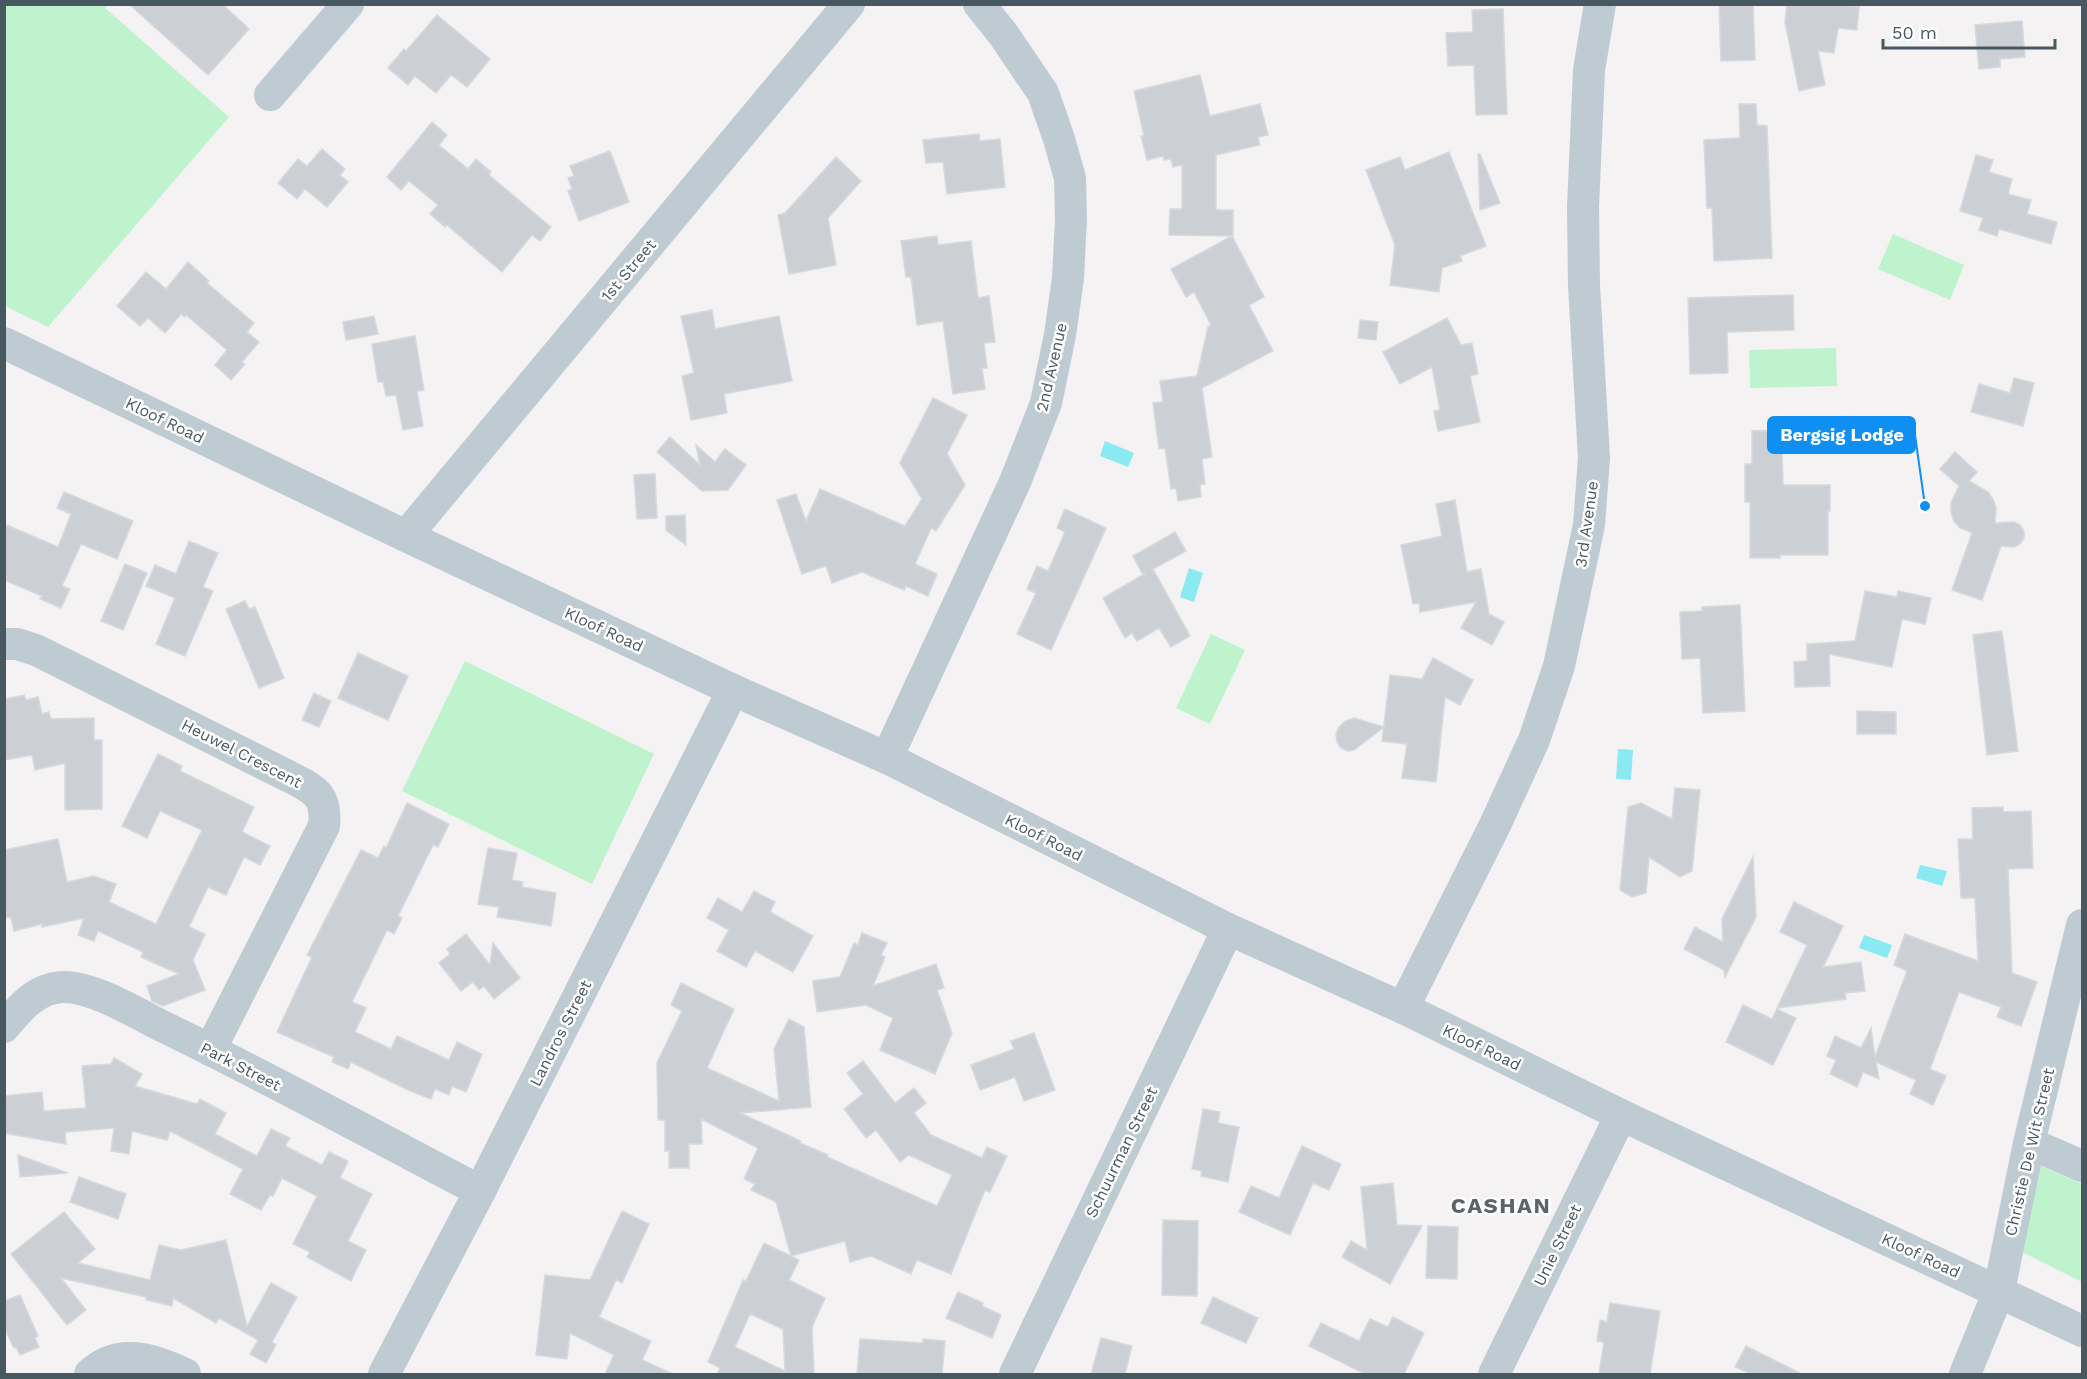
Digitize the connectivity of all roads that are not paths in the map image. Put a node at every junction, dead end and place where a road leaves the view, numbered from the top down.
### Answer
1 (348, 4) edge
2 (849, 4) edge
3 (979, 4) edge
4 (1600, 4) edge
5 (270, 95) dead end
6 (4, 343) edge
7 (406, 536) junction
8 (4, 644) edge
9 (733, 690) junction
10 (887, 758) junction
11 (2082, 925) edge
12 (1228, 929) junction
13 (1402, 1008) junction
14 (4, 1027) edge
15 (210, 1050) junction
16 (1621, 1115) junction
17 (2029, 1143) junction
18 (2082, 1166) edge
19 (480, 1191) junction
20 (1999, 1291) junction
21 (2082, 1330) edge
22 (90, 1374) edge
23 (185, 1374) edge
24 (384, 1374) edge
25 (1015, 1374) edge
26 (1494, 1374) edge
27 (1965, 1374) edge

1 - 5 street
2 - 7 street, 1st Street
3 - 10 street, 2nd Avenue
4 - 13 street, 3rd Avenue
6 - 7 street, Kloof Road
7 - 9 street, Kloof Road
8 - 15 street, Heuwel Crescent
9 - 10 street, Kloof Road
9 - 19 street, Landros Street
10 - 12 street, Kloof Road
11 - 17 street, Christie De Wit Street
12 - 13 street, Kloof Road
12 - 25 street, Schuurman Street
13 - 16 street, Kloof Road
14 - 15 street, Park Street
15 - 19 street, Park Street
16 - 20 street, Kloof Road
16 - 26 street, Unie Street
17 - 18 street
17 - 20 street, Christie De Wit Street
19 - 24 street, Landros Street
20 - 21 street, Kloof Road
20 - 27 street, Christie De Wit Street
22 - 23 street

